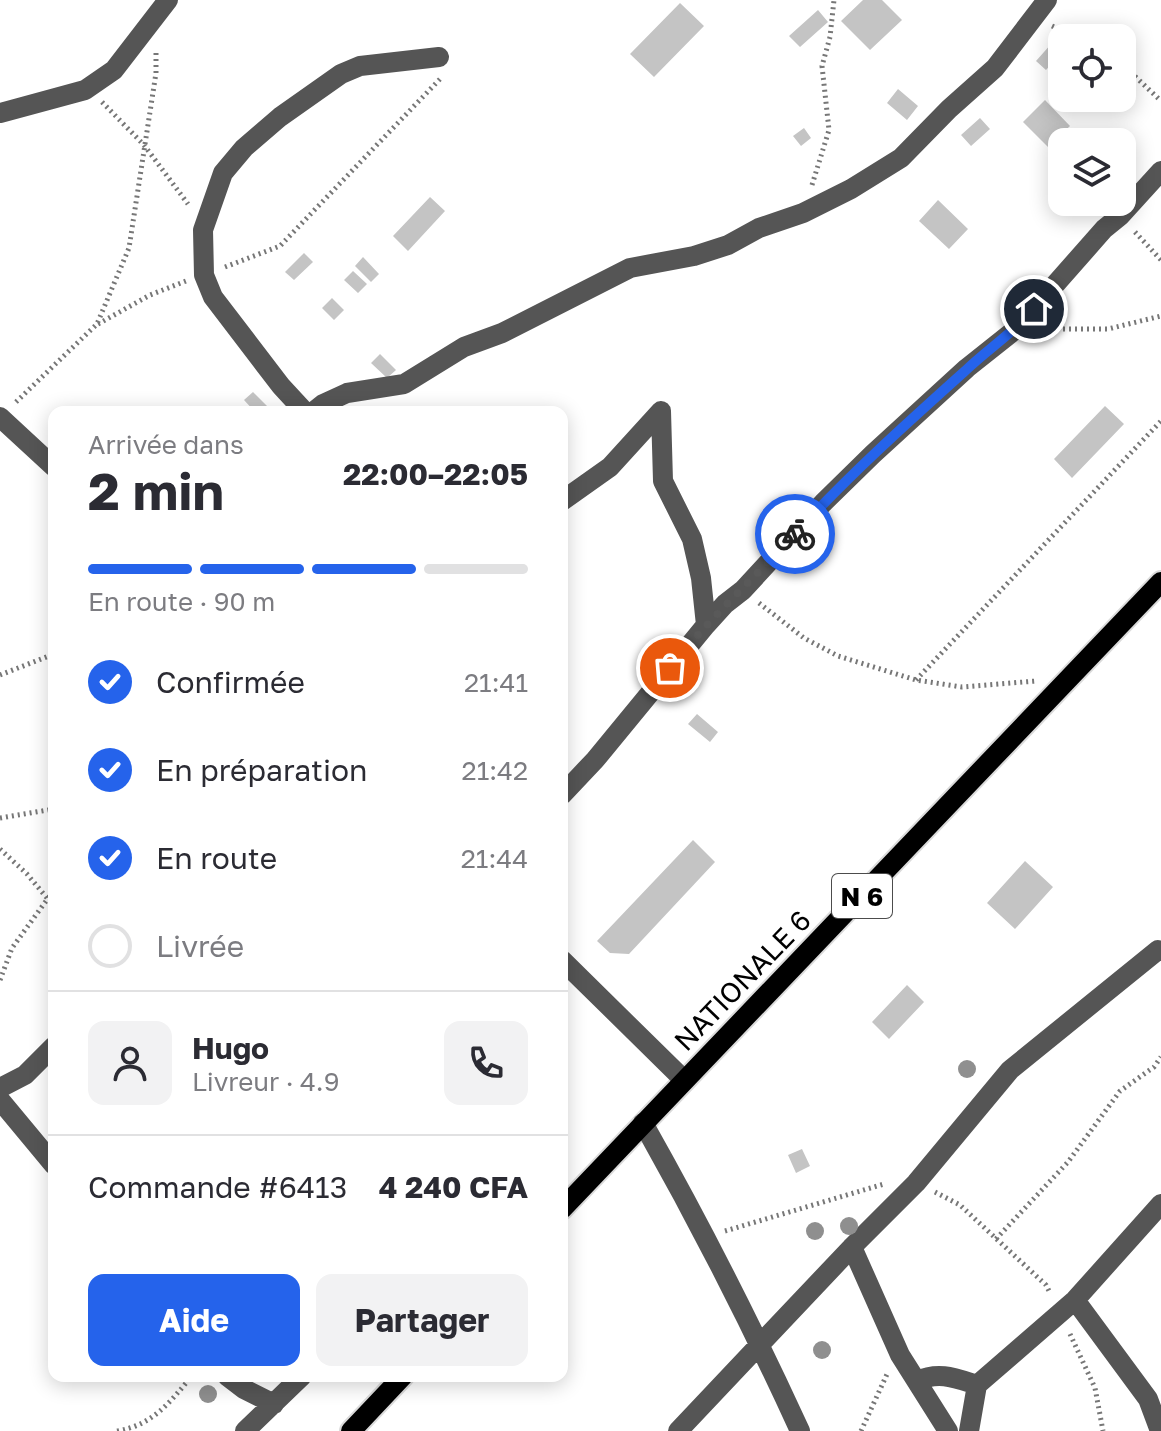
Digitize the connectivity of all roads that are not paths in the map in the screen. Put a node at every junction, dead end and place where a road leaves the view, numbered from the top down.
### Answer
1 (1047, 0) edge
2 (162, 7) edge
3 (439, 57) dead end
4 (0, 113) edge
5 (1161, 171) edge
6 (300, 406) edge
7 (320, 406) edge
8 (5, 412) edge
9 (48, 460) edge
10 (568, 497) edge
11 (1161, 582) edge
12 (706, 625) junction
13 (568, 788) edge
14 (1161, 951) edge
15 (568, 966) edge
16 (48, 1052) edge
17 (684, 1080) junction
18 (0, 1088) edge
19 (0, 1100) edge
20 (643, 1123) junction
21 (48, 1158) edge
22 (568, 1203) edge
23 (1161, 1204) edge
24 (852, 1247) junction
25 (1067, 1306) junction
26 (760, 1344) junction
27 (917, 1381) junction
28 (235, 1382) edge
29 (296, 1382) edge
30 (397, 1382) edge
31 (977, 1385) junction
32 (274, 1404) junction
33 (245, 1431) edge
34 (351, 1431) edge
35 (678, 1431) edge
36 (800, 1431) edge
37 (948, 1431) edge
38 (969, 1431) edge
39 (1160, 1431) edge

1 - 7 street
2 - 4 street
3 - 6 street
5 - 12 street
8 - 9 street
10 - 12 street
11 - 17 main road, NATIONALE 6 / N 6
12 - 13 street
14 - 24 street
15 - 17 street
16 - 18 street
17 - 20 main road, NATIONALE 6 / N 6
19 - 21 street
20 - 22 main road, NATIONALE 6 / N 6
20 - 26 street
23 - 25 street
24 - 26 street
24 - 27 street
25 - 31 street
25 - 39 street
26 - 35 street
26 - 36 street
27 - 31 street
27 - 37 street
28 - 32 street
29 - 32 street
30 - 34 main road
31 - 38 street
32 - 33 street

